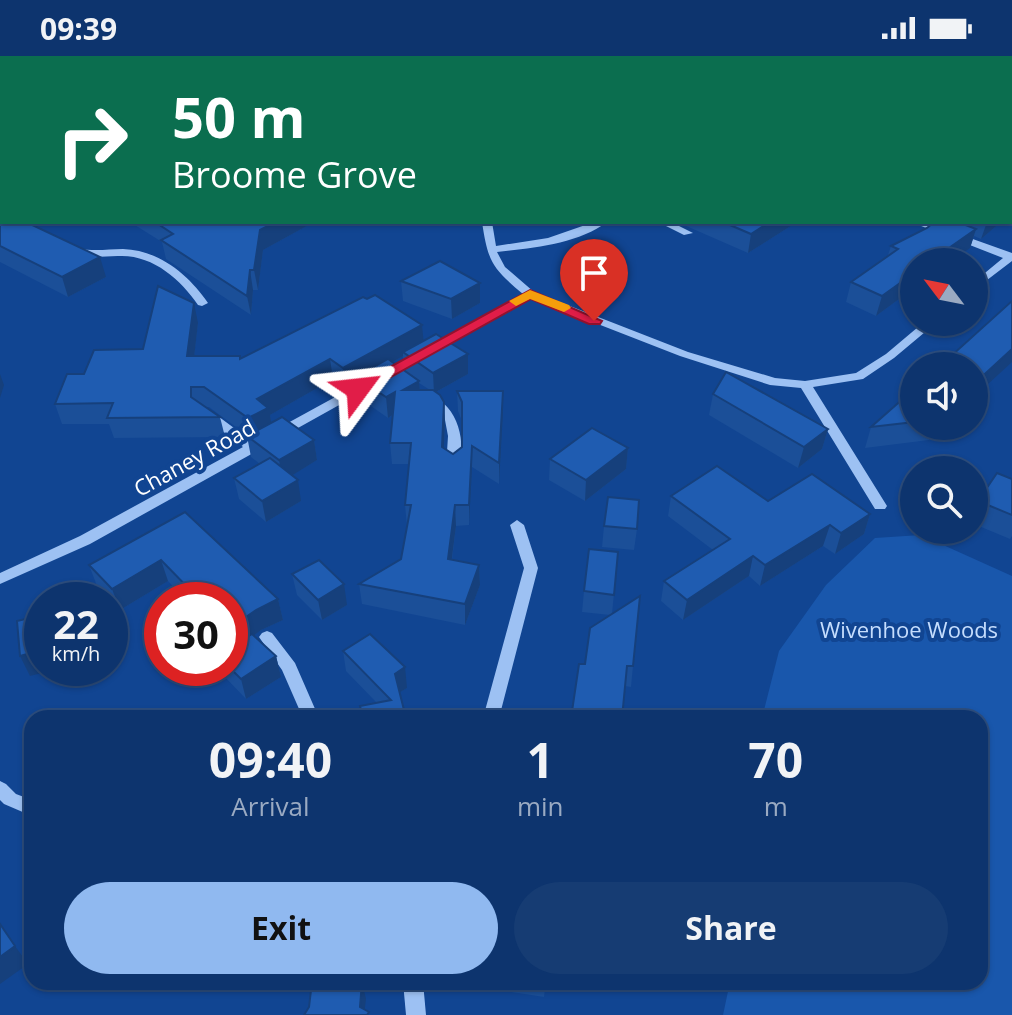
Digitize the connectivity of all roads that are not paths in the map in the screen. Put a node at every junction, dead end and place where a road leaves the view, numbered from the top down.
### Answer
1 (487, 224) edge
2 (597, 224) edge
3 (668, 224) edge
4 (922, 224) edge
5 (688, 233) dead end
6 (66, 246) edge
7 (491, 250) junction
8 (1011, 256) edge
9 (988, 275) edge
10 (530, 294) junction
11 (202, 303) dead end
12 (914, 336) edge
13 (805, 385) junction
14 (413, 387) edge
15 (203, 412) edge
16 (251, 447) junction
17 (453, 468) edge
18 (880, 506) dead end
19 (517, 525) dead end
20 (0, 579) edge
21 (267, 637) dead end
22 (308, 710) edge
23 (493, 710) edge
24 (0, 789) edge
25 (24, 805) edge
26 (414, 990) edge
27 (416, 1015) edge

1 - 7 street
2 - 7 street
3 - 5 street
4 - 8 street
6 - 11 street
7 - 10 street
8 - 9 street
10 - 13 street
10 - 16 street, Chaney Road
12 - 13 street
13 - 18 street
14 - 17 street
15 - 16 street
16 - 20 street, Chaney Road
19 - 23 street
21 - 22 street
24 - 25 street
26 - 27 street

